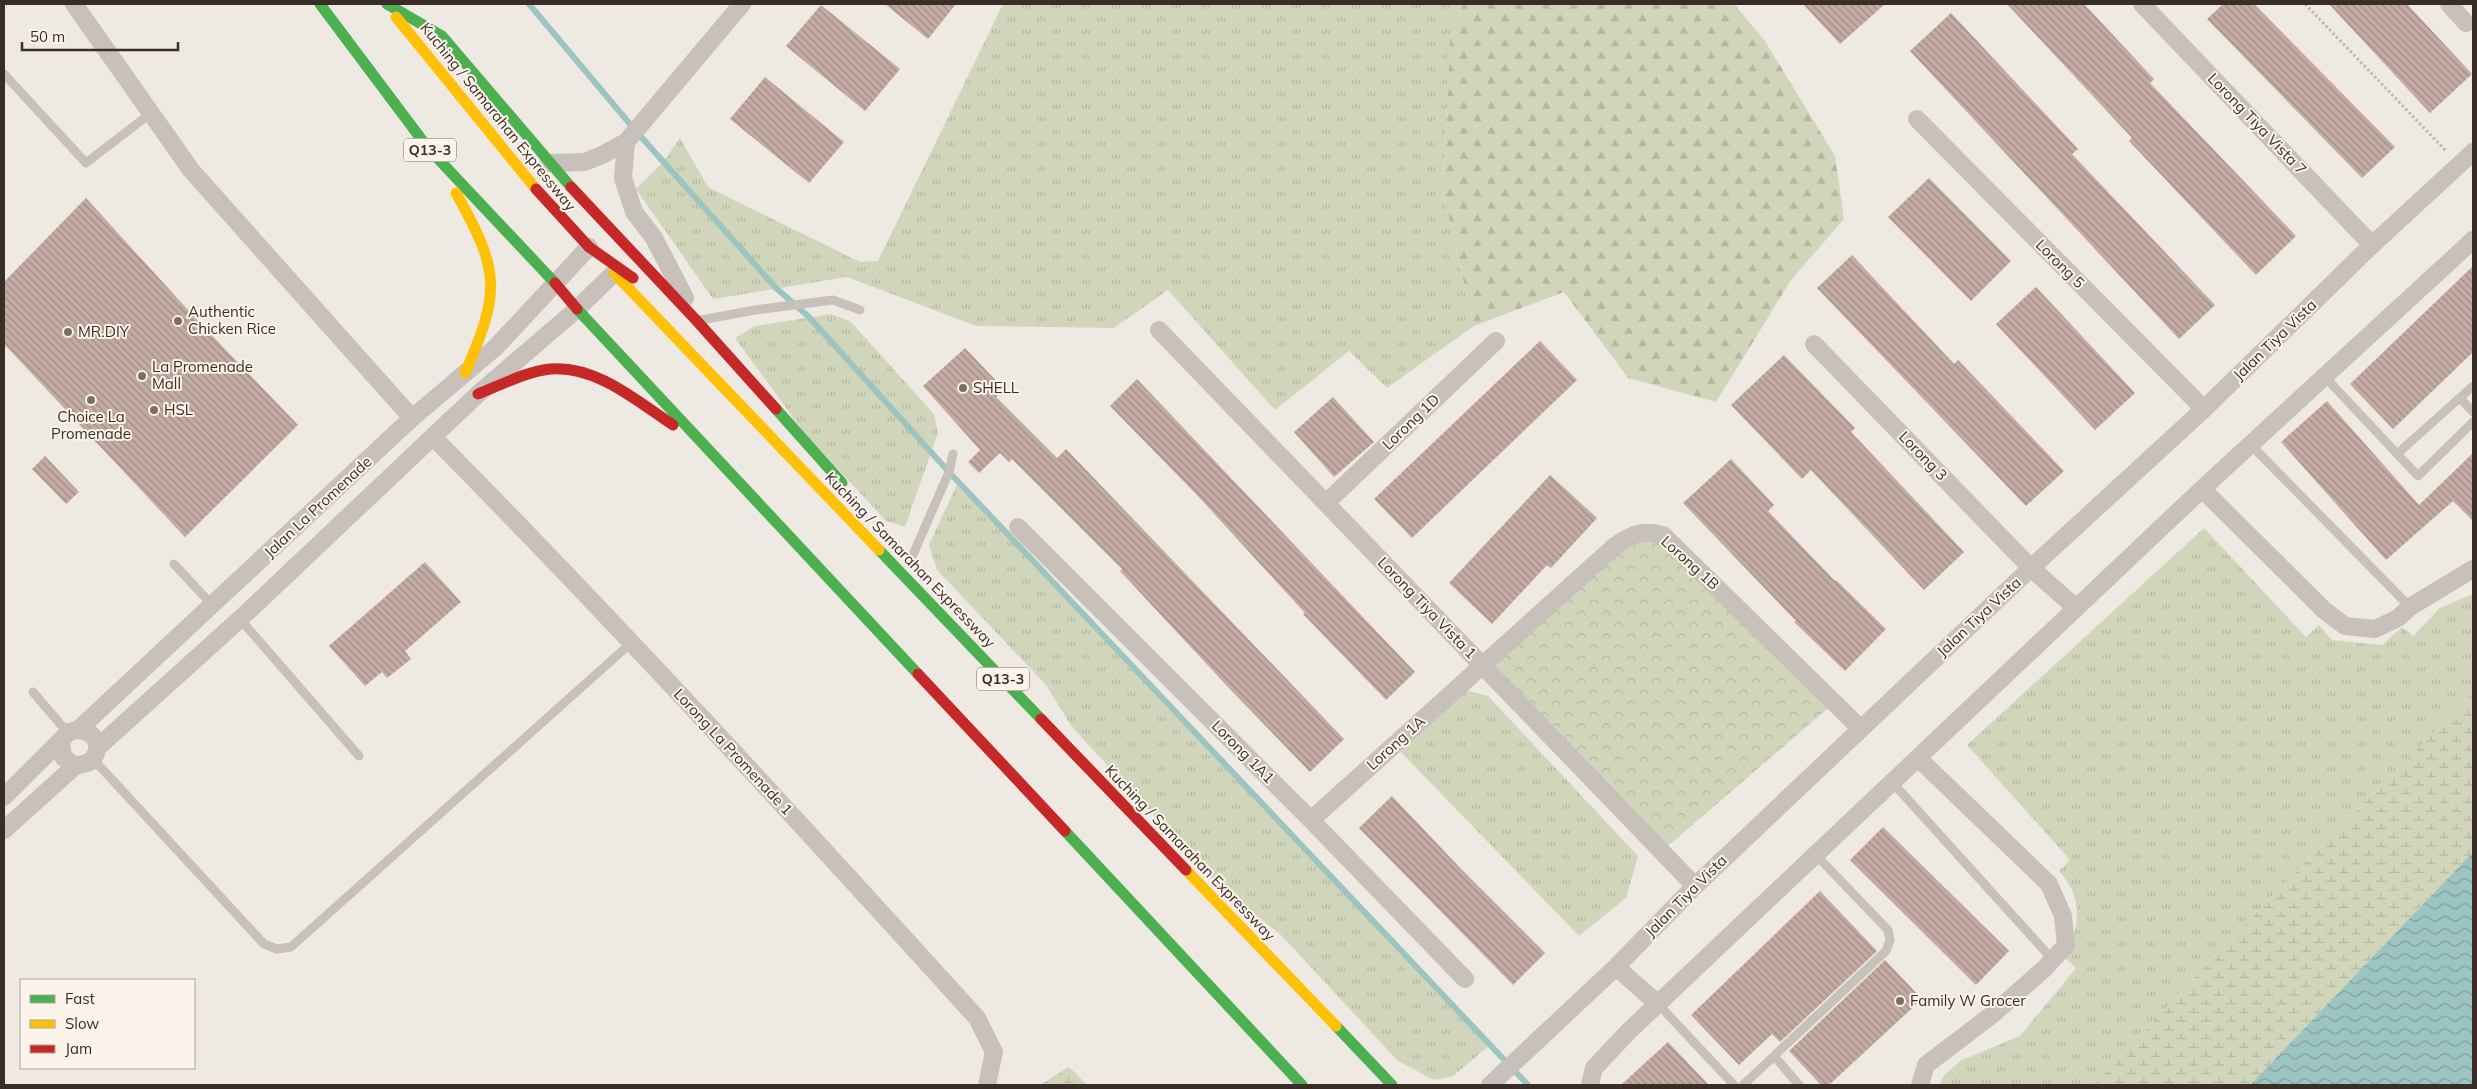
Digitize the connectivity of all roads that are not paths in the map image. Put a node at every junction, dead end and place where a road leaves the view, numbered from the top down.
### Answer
1 (74, 4) edge
2 (320, 4) edge
3 (387, 4) edge
4 (742, 4) edge
5 (2142, 4) edge
6 (2449, 4) edge
7 (2466, 23) dead end
8 (4, 74) edge
9 (151, 113) junction
10 (1917, 119) dead end
11 (626, 142) junction
12 (428, 148) junction
13 (2473, 152) edge
14 (548, 163) junction
15 (2473, 240) edge
16 (2372, 245) junction
17 (589, 247) junction
18 (614, 273) junction
19 (555, 283) junction
20 (577, 309) junction
21 (860, 310) dead end
22 (696, 320) junction
23 (1159, 330) dead end
24 (1496, 341) dead end
25 (1814, 344) dead end
26 (465, 373) junction
27 (2324, 376) junction
28 (2473, 386) edge
29 (478, 394) junction
30 (2460, 398) junction
31 (2204, 409) junction
32 (2473, 412) edge
33 (412, 418) junction
34 (2473, 422) edge
35 (434, 438) junction
36 (2250, 444) junction
37 (706, 446) junction
38 (953, 454) dead end
39 (2397, 454) junction
40 (2202, 489) junction
41 (851, 493) dead end
42 (1326, 503) junction
43 (1018, 526) dead end
44 (911, 557) dead end
45 (174, 564) dead end
46 (2031, 568) junction
47 (2473, 569) edge
48 (214, 606) junction
49 (2410, 607) junction
50 (2076, 608) junction
51 (240, 619) junction
52 (631, 643) junction
53 (1482, 665) junction
54 (33, 692) dead end
55 (1058, 719) dead end
56 (1861, 729) junction
57 (69, 735) junction
58 (1059, 738) junction
59 (95, 754) junction
60 (359, 756) dead end
61 (1918, 758) junction
62 (75, 766) junction
63 (1892, 782) junction
64 (4, 797) edge
65 (1311, 820) junction
66 (4, 830) edge
67 (1816, 854) junction
68 (1695, 886) junction
69 (2053, 960) junction
70 (1616, 967) junction
71 (1465, 979) dead end
72 (1658, 1004) junction
73 (1775, 1057) junction
74 (987, 1085) edge
75 (1302, 1085) edge
76 (1392, 1085) edge
77 (1490, 1085) edge
78 (1590, 1085) edge
79 (1734, 1085) edge
80 (1743, 1085) edge
81 (1800, 1085) edge
82 (1920, 1085) edge

1 - 9 street
2 - 12 main road, Q13-3
3 - 14 main road
3 - 17 main road, Kuching / Samarahan Expressway / Q13-3
4 - 11 street
5 - 16 street, Lorong Tiya Vista 7
6 - 7 street
8 - 9 lane
9 - 33 street
10 - 31 street, Lorong 5
11 - 14 street
11 - 22 street
12 - 19 main road, Q13-3
12 - 26 main road
13 - 16 street, Jalan Tiya Vista
14 - 22 main road
15 - 27 street
16 - 31 street, Jalan Tiya Vista
17 - 18 main road, Q13-3
17 - 19 street, Jalan La Promenade
17 - 22 main road
18 - 20 street, Jalan La Promenade
18 - 58 main road, Kuching / Samarahan Expressway / Q13-3
19 - 20 main road, Q13-3
19 - 26 street, Jalan La Promenade
20 - 29 street, Jalan La Promenade
20 - 37 main road, Q13-3
21 - 22 lane
22 - 41 main road
23 - 42 street, Lorong Tiya Vista 1
24 - 42 street, Lorong 1D
25 - 46 street, Lorong 3
26 - 33 street, Jalan La Promenade
27 - 36 street
27 - 39 lane
28 - 30 lane
29 - 35 street, Jalan La Promenade
29 - 37 main road
30 - 32 lane
30 - 39 lane
31 - 46 street, Jalan Tiya Vista
33 - 48 street, Jalan La Promenade
34 - 39 lane
35 - 51 street, Jalan La Promenade
35 - 52 street, Lorong La Promenade 1
36 - 40 street
36 - 49 lane
37 - 75 main road, Q13-3
38 - 44 lane
40 - 49 street
40 - 50 street
42 - 53 street, Lorong Tiya Vista 1
43 - 65 street, Lorong 1A1
45 - 48 lane
46 - 50 street, Lorong 3
46 - 56 street, Jalan Tiya Vista
47 - 49 street
48 - 57 street, Jalan La Promenade
50 - 61 street
51 - 59 street, Jalan La Promenade
51 - 60 lane
52 - 59 lane
52 - 74 street, Lorong La Promenade 1
53 - 56 street, Lorong 1B
53 - 65 street, Lorong 1A
53 - 68 street, Lorong Tiya Vista 1
54 - 57 lane
55 - 58 main road
56 - 68 street, Jalan Tiya Vista
57 - 59 street
57 - 62 street
57 - 64 street, Jalan La Promenade
58 - 76 main road, Kuching / Samarahan Expressway / Q13-3
59 - 62 street
61 - 63 street
61 - 69 street
62 - 66 street
63 - 67 street
63 - 69 lane
65 - 71 street, Lorong 1A1
67 - 72 street
67 - 73 lane
68 - 70 street, Jalan Tiya Vista
69 - 82 street
70 - 72 street
70 - 77 street, Jalan Tiya Vista
72 - 78 street
72 - 79 lane
73 - 80 lane
73 - 81 lane

